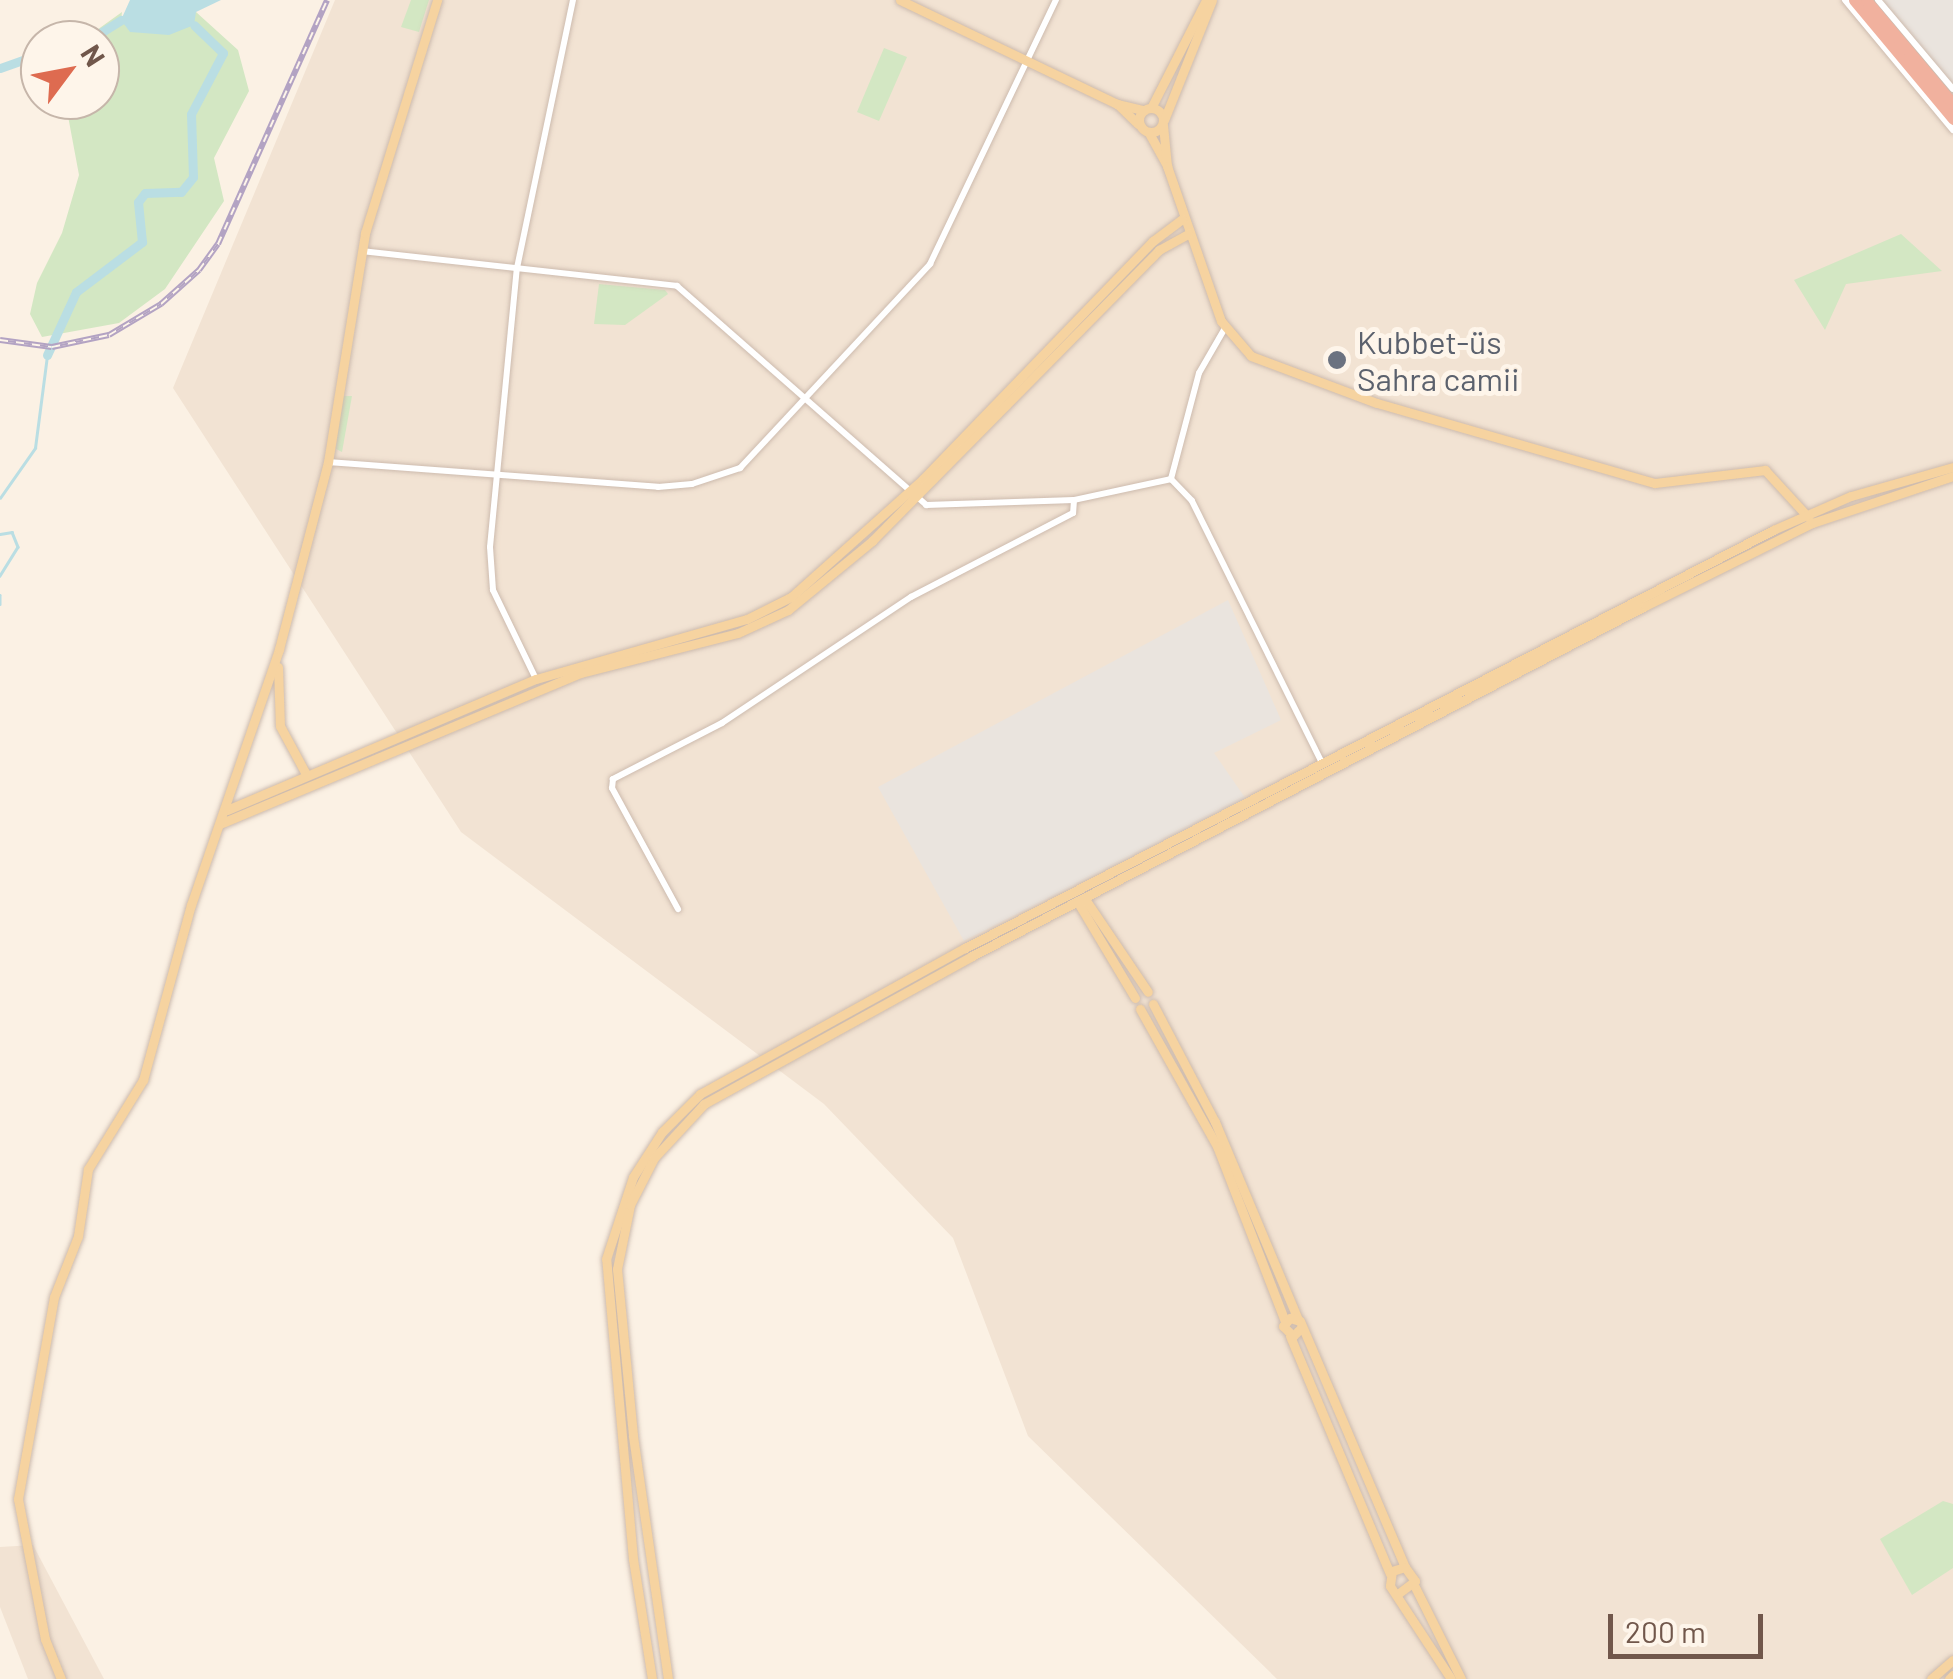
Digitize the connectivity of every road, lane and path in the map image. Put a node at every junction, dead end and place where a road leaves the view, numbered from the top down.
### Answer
1 (436, 0) edge
2 (573, 0) edge
3 (900, 0) edge
4 (1056, 0) edge
5 (1209, 0) edge
6 (1845, 0) edge
7 (1854, 0) edge
8 (1866, 0) edge
9 (1878, 0) edge
10 (1031, 61) junction
11 (1953, 89) edge
12 (1117, 104) junction
13 (1953, 104) edge
14 (1148, 109) junction
15 (1953, 118) edge
16 (1163, 123) junction
17 (1140, 125) junction
18 (1953, 130) edge
19 (1150, 133) junction
20 (1167, 166) junction
21 (1182, 218) junction
22 (1188, 234) junction
23 (362, 251) junction
24 (517, 268) junction
25 (1225, 328) junction
26 (806, 403) junction
27 (328, 462) junction
28 (1953, 466) edge
29 (494, 474) junction
30 (1953, 476) edge
31 (1172, 479) junction
32 (911, 496) junction
33 (1074, 500) junction
34 (1809, 519) junction
35 (279, 649) junction
36 (536, 679) junction
37 (1323, 764) junction
38 (306, 774) junction
39 (227, 810) junction
40 (222, 823) junction
41 (1077, 892) junction
42 (1083, 902) junction
43 (678, 909) dead end
44 (1148, 992) junction
45 (1135, 998) junction
46 (1153, 1004) junction
47 (1140, 1009) junction
48 (1285, 1321) junction
49 (1300, 1323) junction
50 (1290, 1336) junction
51 (1405, 1568) junction
52 (635, 1573) junction
53 (1390, 1574) junction
54 (657, 1575) junction
55 (1414, 1586) junction
56 (1400, 1594) junction
57 (639, 1595) junction
58 (660, 1598) junction
59 (1953, 1660) edge
60 (61, 1679) edge
61 (652, 1679) edge
62 (668, 1679) edge
63 (1451, 1679) edge
64 (1461, 1679) edge
65 (1931, 1679) edge

1 - 23 main road
2 - 24 street
3 - 10 main road
4 - 10 street
5 - 14 main road
5 - 16 main road
6 - 18 street
7 - 15 highway
8 - 13 highway
9 - 11 street
10 - 12 main road
10 - 26 street
12 - 14 main road
12 - 17 main road
14 - 16 main road
14 - 17 main road
16 - 19 main road
16 - 20 main road
17 - 19 main road
19 - 20 main road
20 - 21 main road
21 - 22 main road
21 - 32 main road
22 - 25 main road
22 - 32 main road
23 - 24 street
23 - 27 main road
24 - 26 street
24 - 29 street
25 - 31 street
25 - 34 main road
26 - 29 street
26 - 32 street
27 - 29 street
27 - 35 main road
28 - 34 main road
29 - 36 street
30 - 34 main road
31 - 33 street
31 - 37 street
32 - 33 street
32 - 36 main road
32 - 40 main road
33 - 43 street
34 - 37 main road
34 - 42 main road
35 - 38 main road
35 - 39 main road
36 - 38 main road
37 - 41 main road
38 - 39 main road
39 - 40 main road
40 - 60 main road
41 - 42 main road
41 - 52 main road
42 - 44 main road
42 - 45 main road
42 - 54 main road
44 - 45 main road
44 - 46 main road
45 - 47 main road
46 - 47 main road
46 - 49 main road
47 - 48 main road
48 - 49 main road
48 - 50 main road
49 - 50 main road
49 - 51 main road
50 - 53 main road
51 - 53 main road
51 - 55 main road
52 - 54 main road
52 - 57 main road
53 - 56 main road
54 - 58 main road
55 - 56 main road
55 - 64 main road
56 - 63 main road
57 - 58 main road
57 - 61 main road
58 - 62 main road
59 - 65 main road

